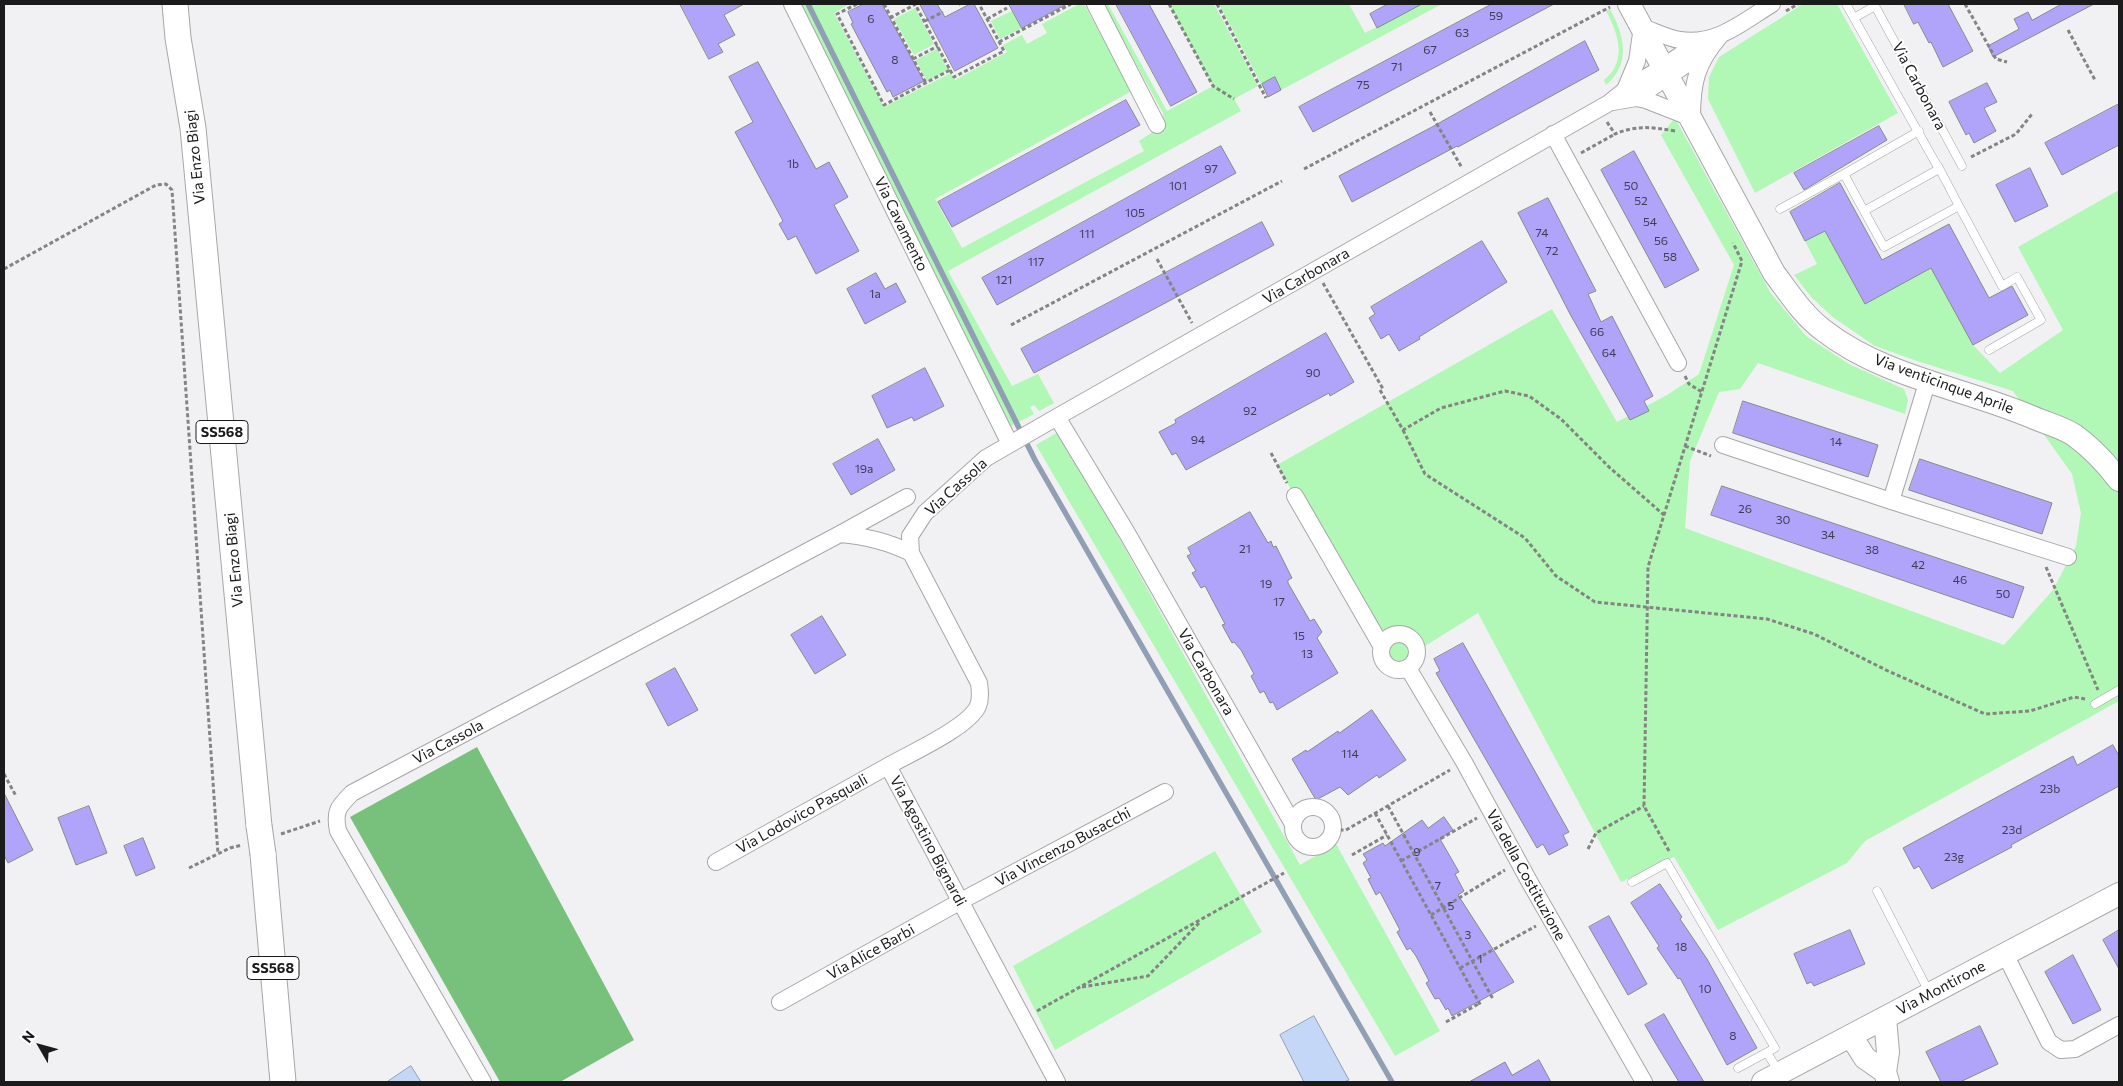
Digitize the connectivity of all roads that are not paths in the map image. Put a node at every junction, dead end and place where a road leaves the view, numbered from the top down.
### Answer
1 (160, 4) edge
2 (175, 4) edge
3 (792, 4) edge
4 (1095, 4) edge
5 (1846, 4) edge
6 (1621, 5) edge
7 (1875, 5) edge
8 (1777, 9) edge
9 (1854, 18) junction
10 (1642, 28) junction
11 (178, 38) junction
12 (1705, 45) junction
13 (1666, 72) junction
14 (1630, 94) junction
15 (1157, 124) dead end
16 (1684, 125) junction
17 (1919, 131) junction
18 (1554, 134) junction
19 (1961, 164) road end
20 (1938, 166) junction
21 (1844, 174) junction
22 (1959, 206) junction
23 (1780, 209) dead end
24 (1864, 211) junction
25 (1989, 350) dead end
26 (1678, 363) road end
27 (1928, 380) junction
28 (1057, 417) junction
29 (1010, 444) junction
30 (1723, 445) dead end
31 (2119, 480) edge
32 (907, 496) dead end
33 (1295, 496) road end
34 (1890, 501) junction
35 (840, 534) junction
36 (911, 553) junction
37 (2068, 557) dead end
38 (1382, 647) junction
39 (1408, 668) junction
40 (2119, 690) edge
41 (2098, 702) road end
42 (888, 766) junction
43 (1165, 792) dead end
44 (1293, 824) junction
45 (716, 862) dead end
46 (1632, 882) dead end
47 (1877, 891) dead end
48 (2119, 894) edge
49 (960, 901) junction
50 (2005, 954) junction
51 (1930, 994) junction
52 (780, 1002) dead end
53 (1885, 1018) junction
54 (2119, 1025) edge
55 (1851, 1036) junction
56 (1767, 1053) junction
57 (1738, 1068) dead end
58 (1887, 1077) edge
59 (1771, 1078) edge
60 (283, 1082) edge
61 (483, 1082) edge
62 (1057, 1082) edge
63 (1644, 1082) edge

1 - 11 main road, Via Enzo Biagi / SS568
2 - 11 main road, Via Enzo Biagi / SS568
3 - 29 street, Via Cavamento
4 - 15 street
5 - 9 lane, Via Carbonara
6 - 10 street, Via venticinque Aprile
7 - 9 lane, Via Carbonara
7 - 19 lane, Via Carbonara
8 - 12 street, Via venticinque Aprile
9 - 17 lane, Via Carbonara
10 - 12 street
10 - 13 street, Via venticinque Aprile
10 - 14 street
11 - 60 main road, Via Enzo Biagi / SS568, bridge
12 - 13 street
12 - 16 street, Via venticinque Aprile
13 - 14 street
13 - 16 street, Via venticinque Aprile
14 - 16 street
14 - 18 street, Via Carbonara
16 - 27 street, Via venticinque Aprile
17 - 20 lane, Via Carbonara
17 - 21 lane, Via Carbonara
18 - 26 street
18 - 28 street, Via Carbonara
20 - 22 lane, Via Carbonara
20 - 24 lane
21 - 23 lane, Via Carbonara
21 - 24 lane
22 - 24 lane
22 - 25 lane, Via Carbonara
27 - 31 street, Via venticinque Aprile
27 - 34 street
28 - 29 street, Via Carbonara
28 - 44 street, Via Carbonara
29 - 36 street, Via Cassola
30 - 34 street
32 - 35 street, Via Cassola
33 - 38 street
34 - 37 street
35 - 36 street
35 - 61 street, Via Cassola
36 - 42 street, Via Agostino Bignardi
38 - 39 street
38 - 39 street
39 - 63 street, Via della Costituzione
40 - 41 lane
42 - 45 street, Via Lodovico Pasquali
42 - 49 street, Via Agostino Bignardi
43 - 49 street, Via Vincenzo Busacchi
44 - 44 street, Via Carbonara
46 - 56 lane
47 - 51 lane
48 - 50 street, Via Montirone
49 - 52 street, Via Alice Barbi
49 - 62 street, Via Agostino Bignardi
50 - 51 street, Via Montirone
50 - 54 street
51 - 53 street, Via Montirone
53 - 55 street, Via Montirone
53 - 58 street
55 - 58 street
55 - 59 street, Via Montirone
56 - 57 lane
56 - 59 lane

